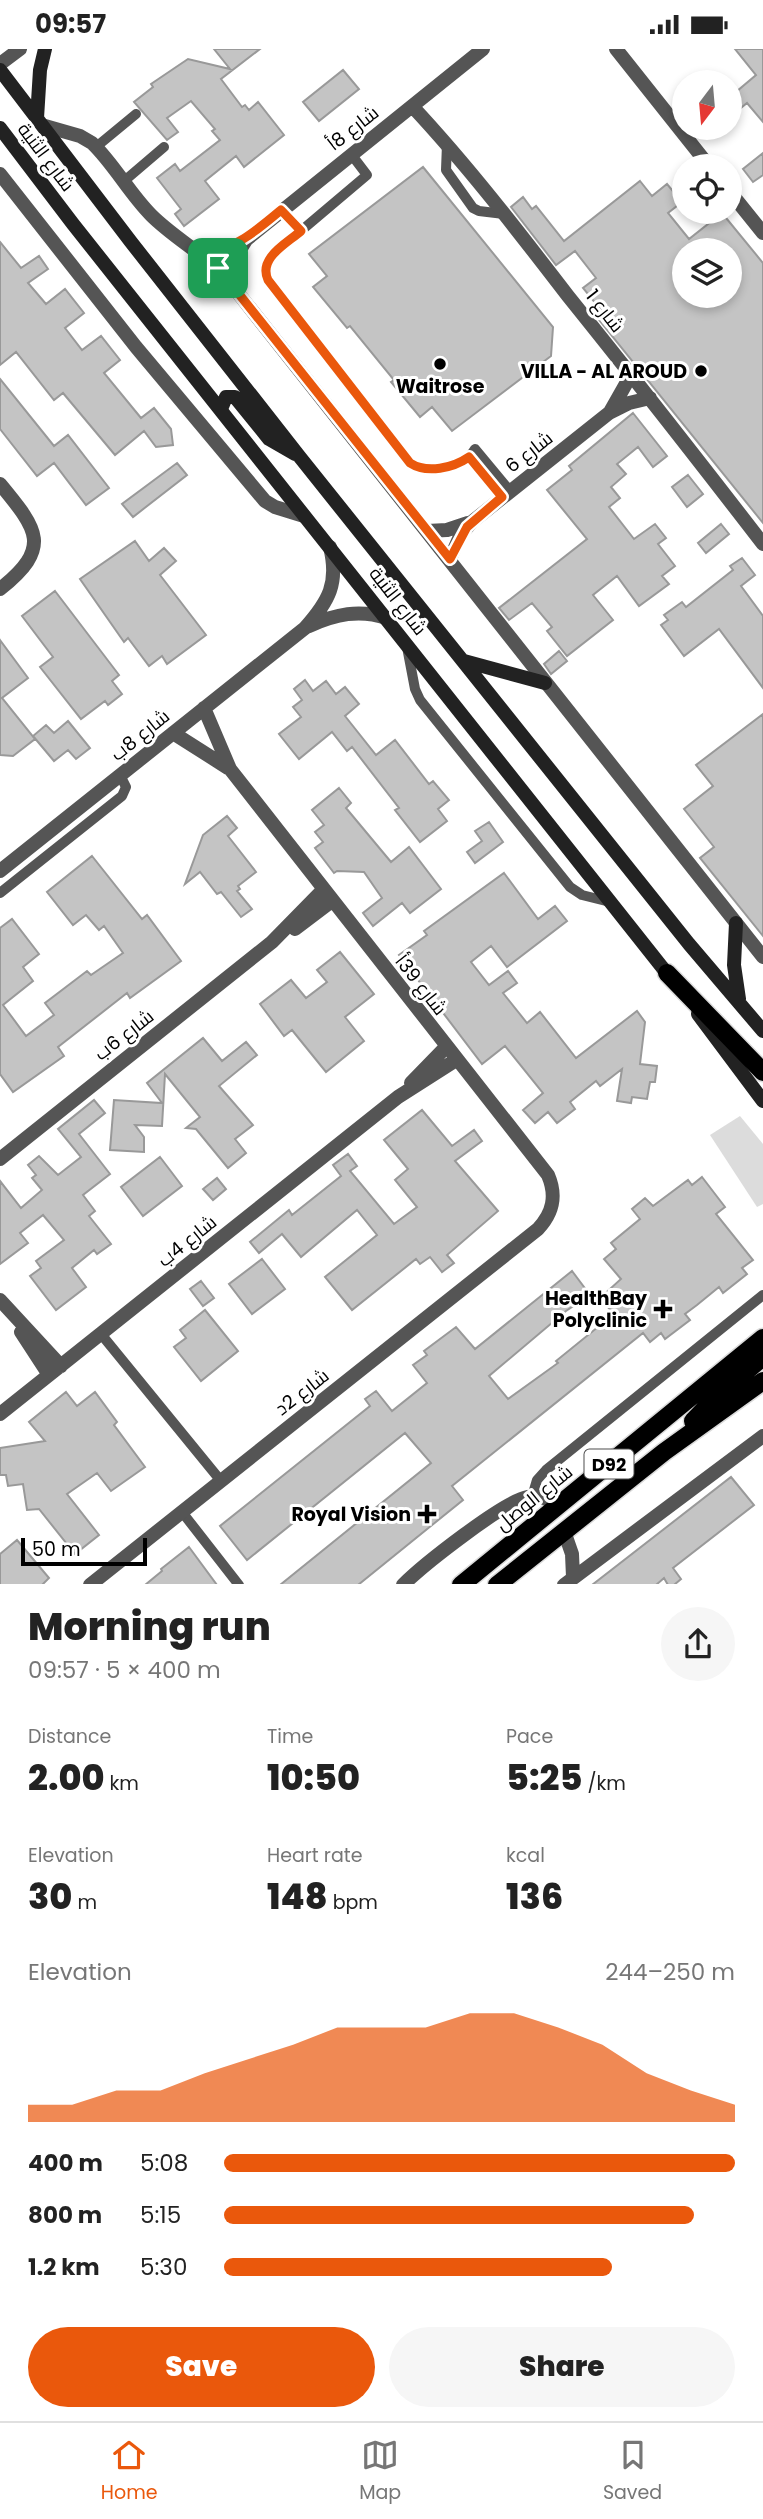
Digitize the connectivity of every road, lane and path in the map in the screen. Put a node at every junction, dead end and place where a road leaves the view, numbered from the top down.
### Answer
1 (20, 49) edge
2 (45, 49) edge
3 (483, 49) edge
4 (616, 49) edge
5 (0, 64) edge
6 (0, 70) edge
7 (412, 106) junction
8 (136, 114) dead end
9 (41, 122) junction
10 (0, 128) edge
11 (164, 146) dead end
12 (96, 147) junction
13 (351, 154) junction
14 (699, 154) edge
15 (0, 174) edge
16 (123, 182) junction
17 (742, 207) edge
18 (281, 210) junction
19 (301, 231) junction
20 (763, 233) edge
21 (247, 239) junction
22 (202, 255) junction
23 (227, 279) junction
24 (631, 375) junction
25 (650, 398) junction
26 (221, 409) junction
27 (609, 413) junction
28 (299, 456) junction
29 (0, 484) edge
30 (506, 494) junction
31 (304, 516) junction
32 (472, 521) junction
33 (427, 531) junction
34 (763, 544) edge
35 (330, 547) junction
36 (450, 559) junction
37 (0, 589) edge
38 (387, 618) junction
39 (305, 628) junction
40 (406, 643) junction
41 (464, 661) junction
42 (545, 683) junction
43 (204, 708) junction
44 (173, 733) junction
45 (230, 769) junction
46 (120, 775) junction
47 (0, 871) edge
48 (0, 894) edge
49 (328, 896) junction
50 (610, 902) junction
51 (736, 923) junction
52 (763, 957) edge
53 (667, 973) junction
54 (740, 1001) junction
55 (763, 1031) edge
56 (446, 1047) junction
57 (456, 1060) junction
58 (763, 1072) edge
59 (398, 1097) junction
60 (763, 1101) edge
61 (0, 1159) edge
62 (538, 1229) joint
63 (763, 1295) edge
64 (4, 1305) edge
65 (101, 1334) junction
66 (761, 1343) edge
67 (61, 1366) junction
68 (49, 1375) junction
69 (760, 1386) edge
70 (0, 1414) edge
71 (763, 1436) edge
72 (664, 1452) junction
73 (221, 1481) junction
74 (533, 1497) junction
75 (558, 1507) junction
76 (182, 1512) junction
77 (564, 1531) junction
78 (568, 1581) edge
79 (90, 1584) edge
80 (239, 1584) edge
81 (403, 1584) edge
82 (461, 1584) edge
83 (497, 1584) edge

1 - 5 street
2 - 9 main road
3 - 7 street, شارع 8أ
4 - 14 street
6 - 9 main road, شارع الثنية
7 - 13 street, شارع 8أ
7 - 24 street, شارع 1
8 - 12 lane
9 - 12 street
9 - 28 main road, شارع الثنية
10 - 26 main road, شارع الثنية
11 - 16 lane
12 - 16 street
13 - 18 street, شارع 8أ
13 - 19 lane
15 - 31 street
16 - 22 street
17 - 20 street
18 - 19 lane
18 - 21 street, شارع 8أ
19 - 30 lane
21 - 22 street, شارع 8أ
21 - 23 street, شارع 8أ
22 - 23 street
23 - 33 street
24 - 25 street, شارع 1
24 - 27 street, شارع 6
25 - 27 street, شارع 6
25 - 34 street, شارع 1
26 - 28 main road
26 - 31 main road, شارع الثنية
27 - 30 street, شارع 6
28 - 41 main road, شارع الثنية
29 - 37 street
30 - 32 street, شارع 6
31 - 35 main road, شارع الثنية
32 - 33 street, شارع 6
32 - 36 street, شارع 6
33 - 36 street
35 - 38 main road, شارع الثنية
35 - 39 street, شارع 8ب
36 - 42 street
38 - 39 street, شارع 8ب
38 - 40 main road, شارع الثنية
39 - 43 street, شارع 8ب
40 - 50 main road, شارع الثنية
40 - 50 lane
41 - 42 main road
41 - 54 main road, شارع الثنية
42 - 51 street
43 - 44 street, شارع 8ب
43 - 45 street, شارع 39أ
44 - 45 street, شارع 39أ
44 - 46 street, شارع 8ب
45 - 49 street, شارع 39أ
46 - 47 street, شارع 8ب
46 - 48 lane
49 - 56 street, شارع 39أ
49 - 61 street, شارع 6ب
50 - 53 main road, شارع الثنية
51 - 52 street
51 - 54 main road
53 - 58 main road
53 - 60 main road, شارع الثنية
54 - 55 main road, شارع الثنية
56 - 57 street, شارع 39أ
56 - 59 street, شارع 4ب
57 - 59 street, شارع 4ب
57 - 62 street, شارع 39أ
59 - 65 street, شارع 4ب
62 - 73 street, شارع 2د
63 - 74 lane
64 - 67 street
64 - 68 street
65 - 67 street, شارع 4ب
65 - 73 lane
66 - 72 main road
66 - 75 main road, شارع الوصل / D92
67 - 68 street, شارع 4ب
68 - 70 street, شارع 4ب
69 - 72 main road, D92
71 - 78 street
72 - 77 main road, D92
73 - 76 street, شارع 2د
74 - 75 street
74 - 81 street
75 - 82 main road, شارع الوصل / D92
76 - 79 street, شارع 2د
76 - 80 lane
77 - 78 street
77 - 83 main road, D92

